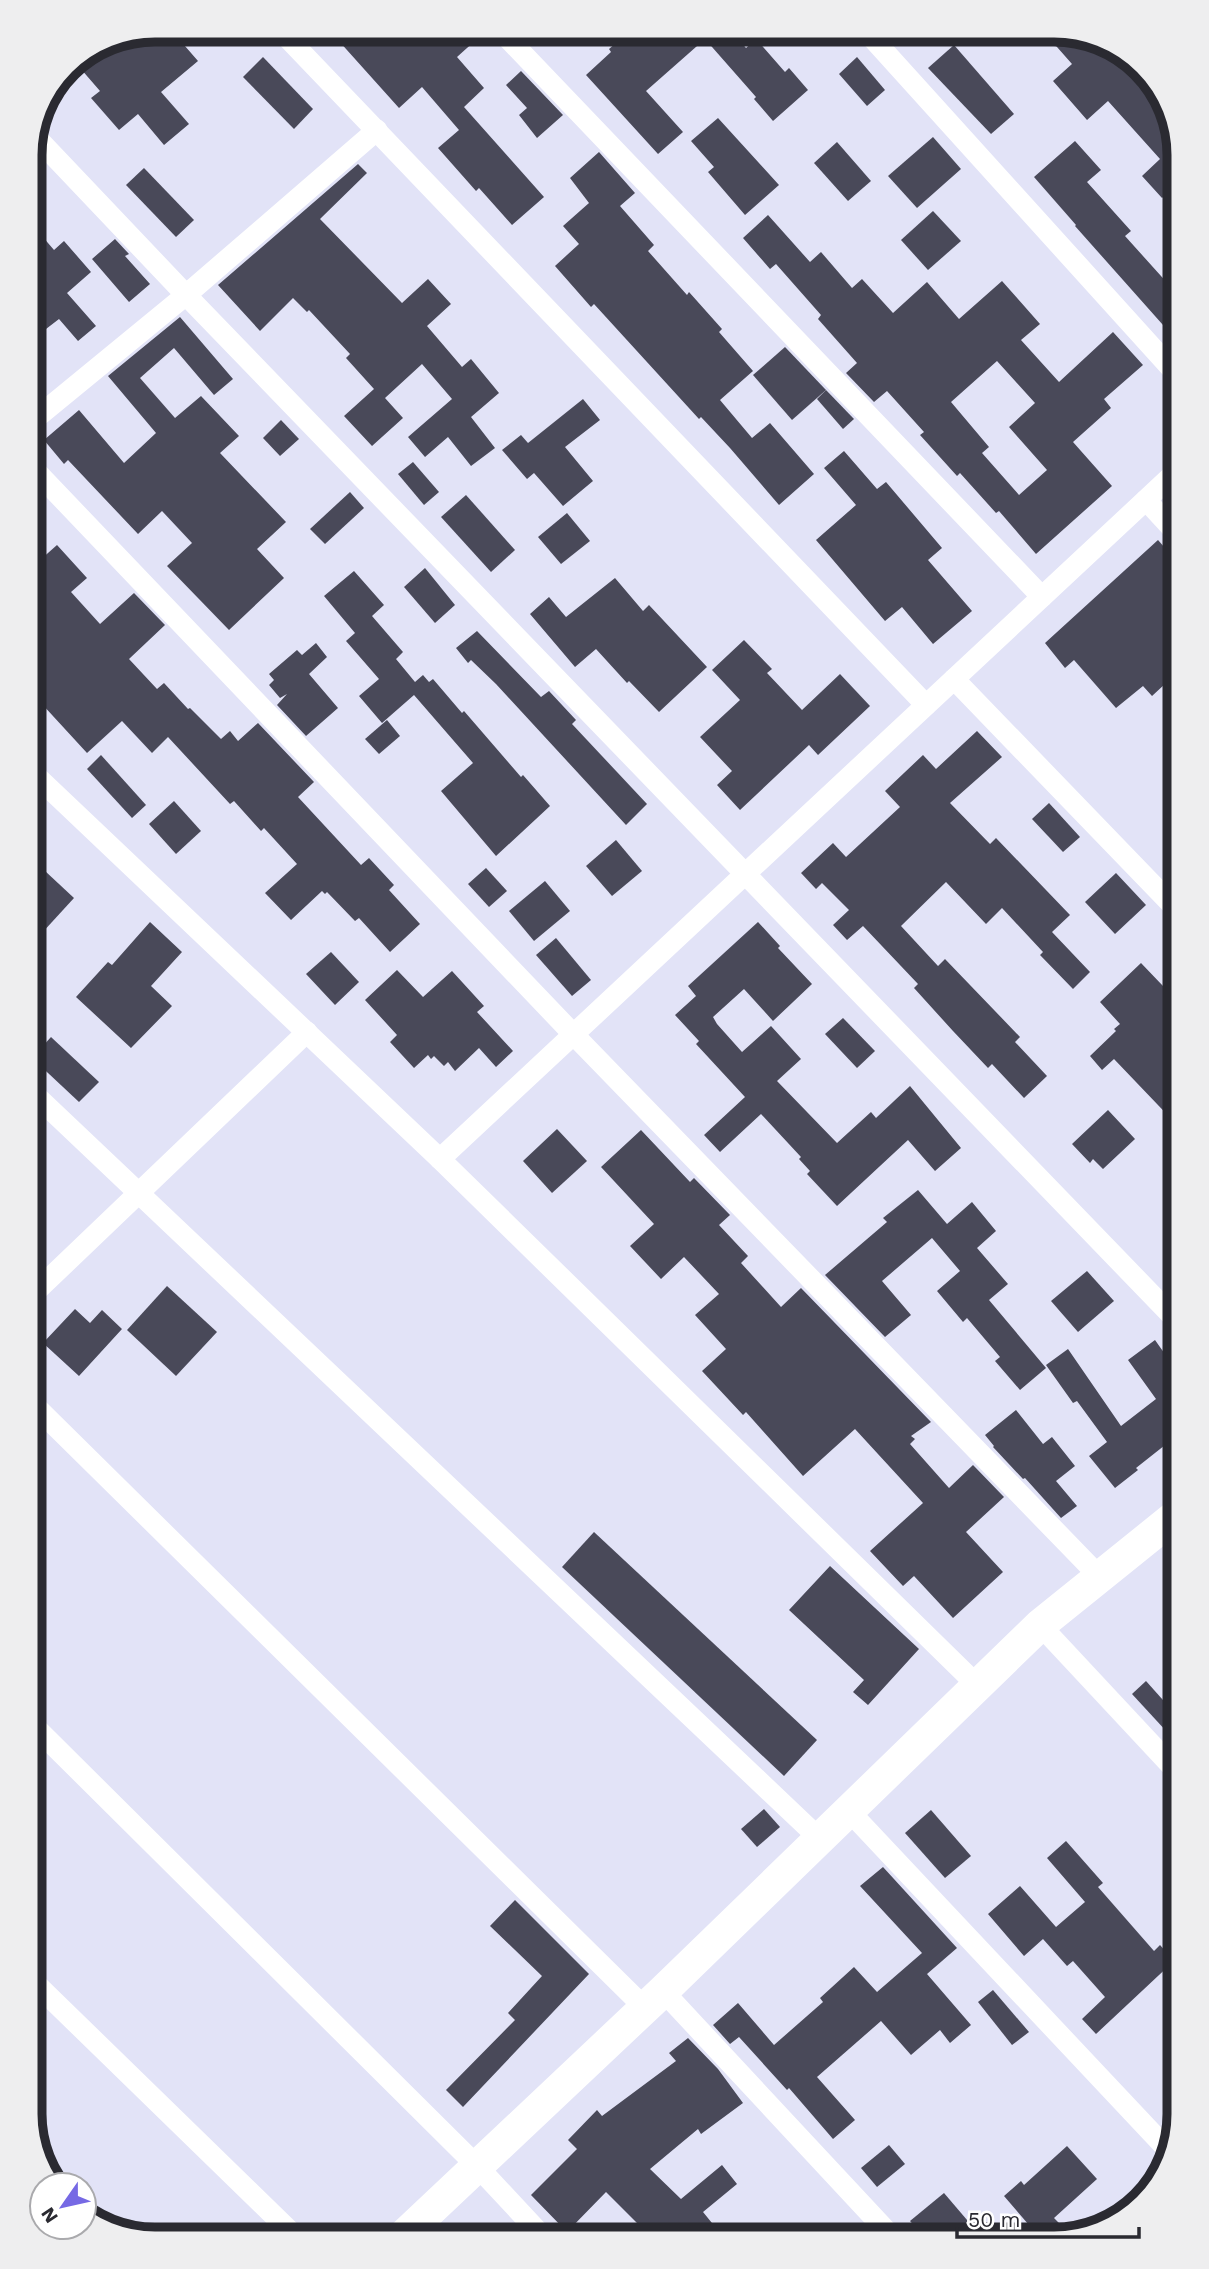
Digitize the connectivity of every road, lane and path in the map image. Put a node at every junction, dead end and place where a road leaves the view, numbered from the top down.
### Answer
1 (292, 42) edge
2 (511, 42) edge
3 (876, 42) edge
4 (377, 130) junction
5 (43, 144) edge
6 (186, 295) junction
7 (1167, 364) edge
8 (42, 414) edge
9 (42, 478) edge
10 (1167, 480) edge
11 (1146, 500) junction
12 (1167, 523) edge
13 (1042, 597) junction
14 (954, 679) junction
15 (926, 705) junction
16 (42, 780) edge
17 (746, 873) junction
18 (1167, 900) edge
19 (307, 1032) junction
20 (574, 1035) junction
21 (42, 1101) edge
22 (440, 1159) junction
23 (139, 1193) junction
24 (42, 1286) edge
25 (1167, 1311) edge
26 (42, 1413) edge
27 (1167, 1523) edge
28 (1100, 1577) junction
29 (1040, 1625) junction
30 (977, 1685) junction
31 (42, 1734) edge
32 (1167, 1761) edge
33 (850, 1812) junction
34 (821, 1840) junction
35 (42, 1990) edge
36 (654, 2000) junction
37 (1163, 2144) edge
38 (477, 2166) junction
39 (286, 2227) edge
40 (413, 2227) edge
41 (534, 2227) edge
42 (882, 2227) edge

1 - 4 street
2 - 13 street
3 - 7 street
4 - 6 street
4 - 15 street
5 - 6 street
6 - 8 street
6 - 17 street
9 - 20 street
10 - 11 street
11 - 12 street
11 - 13 street
13 - 14 street
14 - 15 street
14 - 18 street
15 - 17 street
16 - 19 street
17 - 20 street
17 - 25 street
19 - 22 street
19 - 23 street
20 - 22 street
20 - 28 street
21 - 23 street
22 - 30 street
23 - 24 street
23 - 34 street
26 - 36 street
27 - 28 street
28 - 29 street
29 - 30 street
29 - 32 street
30 - 33 street
31 - 38 street
33 - 34 street
33 - 37 street
34 - 36 street
35 - 39 street
36 - 38 street
36 - 42 street
38 - 40 street
38 - 41 street

